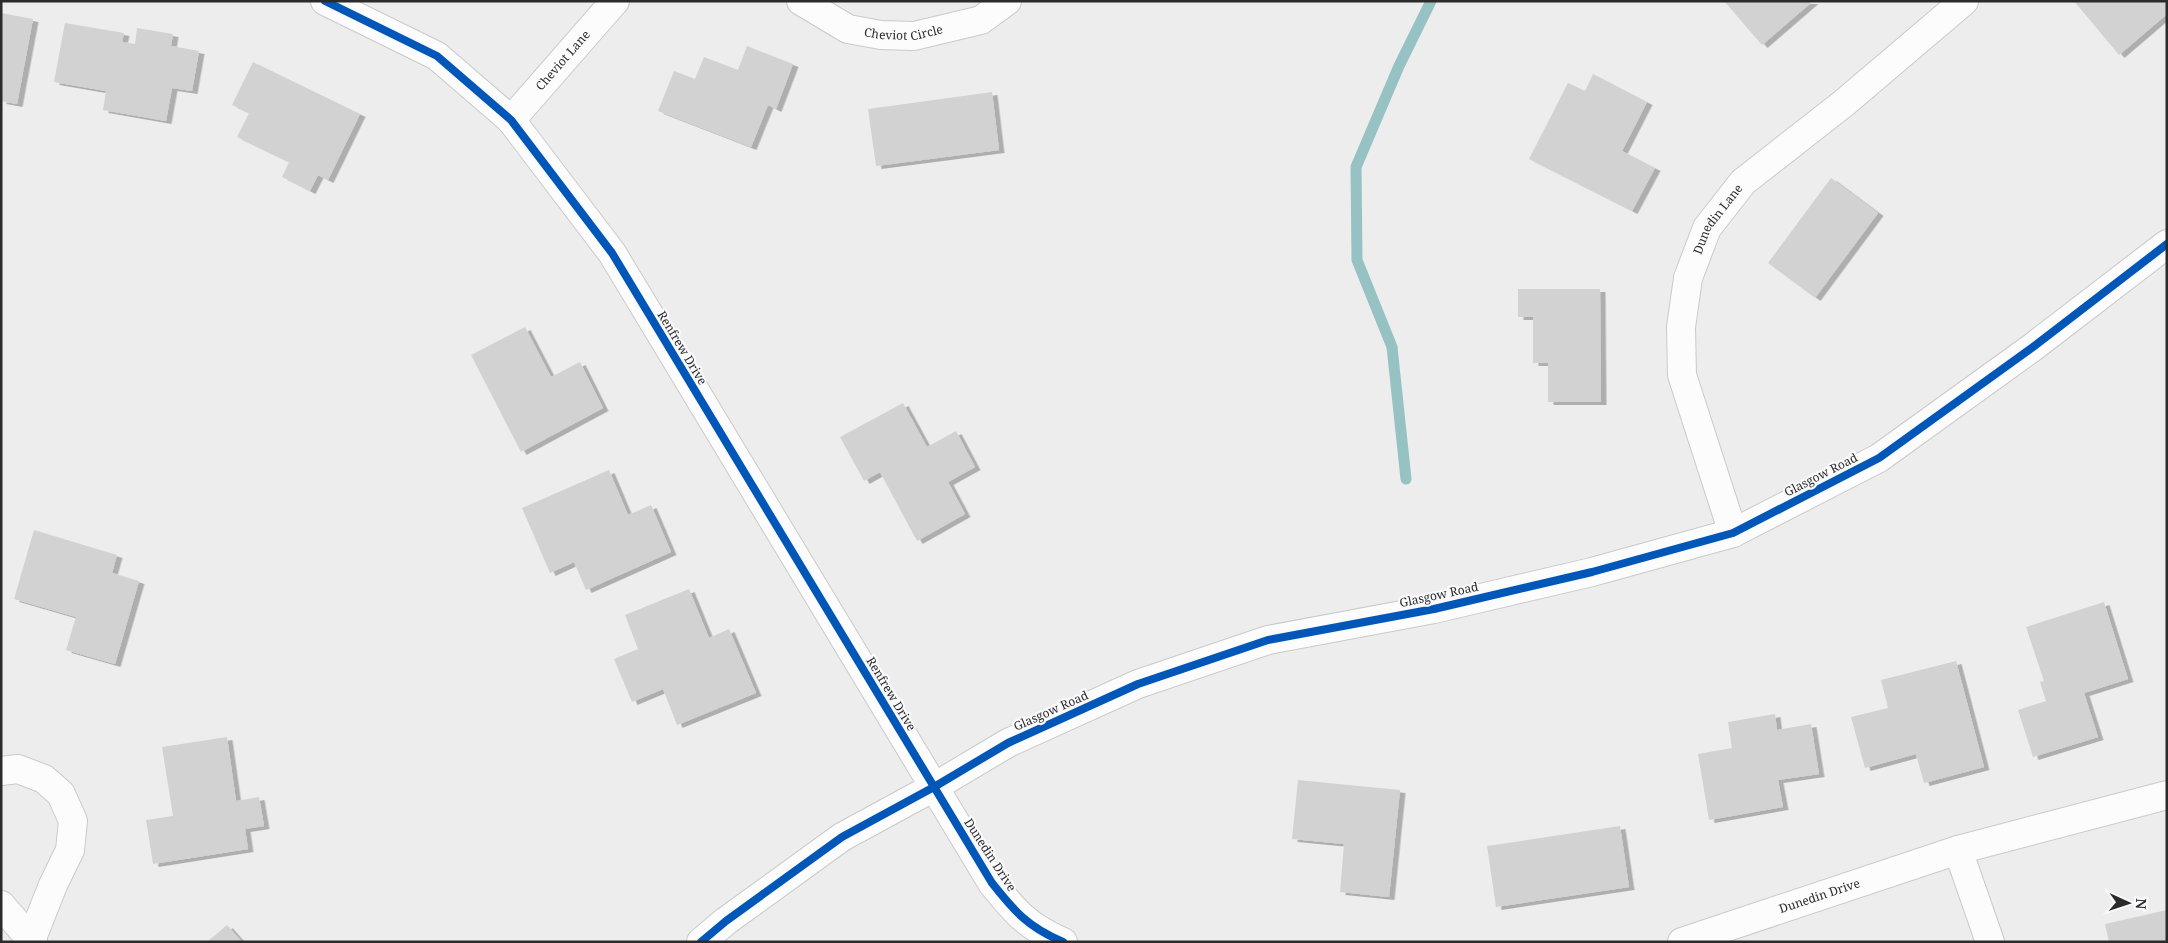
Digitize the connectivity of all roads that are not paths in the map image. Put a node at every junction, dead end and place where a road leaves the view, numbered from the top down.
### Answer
1 (325, 1) edge
2 (616, 1) edge
3 (801, 1) edge
4 (1007, 1) edge
5 (1964, 1) edge
6 (511, 120) junction
7 (2167, 244) edge
8 (1733, 533) junction
9 (1, 770) edge
10 (934, 787) junction
11 (2167, 795) edge
12 (1958, 850) junction
13 (1, 905) edge
14 (33, 940) edge
15 (702, 942) edge
16 (1063, 942) edge
17 (1682, 942) edge
18 (1990, 942) edge

1 - 6 street, Renfrew Drive
2 - 6 street, Cheviot Lane
3 - 4 street, Cheviot Circle
5 - 8 street, Dunedin Lane
6 - 10 street, Renfrew Drive
7 - 8 street, Glasgow Road
8 - 10 street, Glasgow Road
9 - 14 street
10 - 15 street, Glasgow Road
10 - 16 street, Dunedin Drive
11 - 12 street, Dunedin Drive
12 - 17 street, Dunedin Drive
12 - 18 street
13 - 14 street

